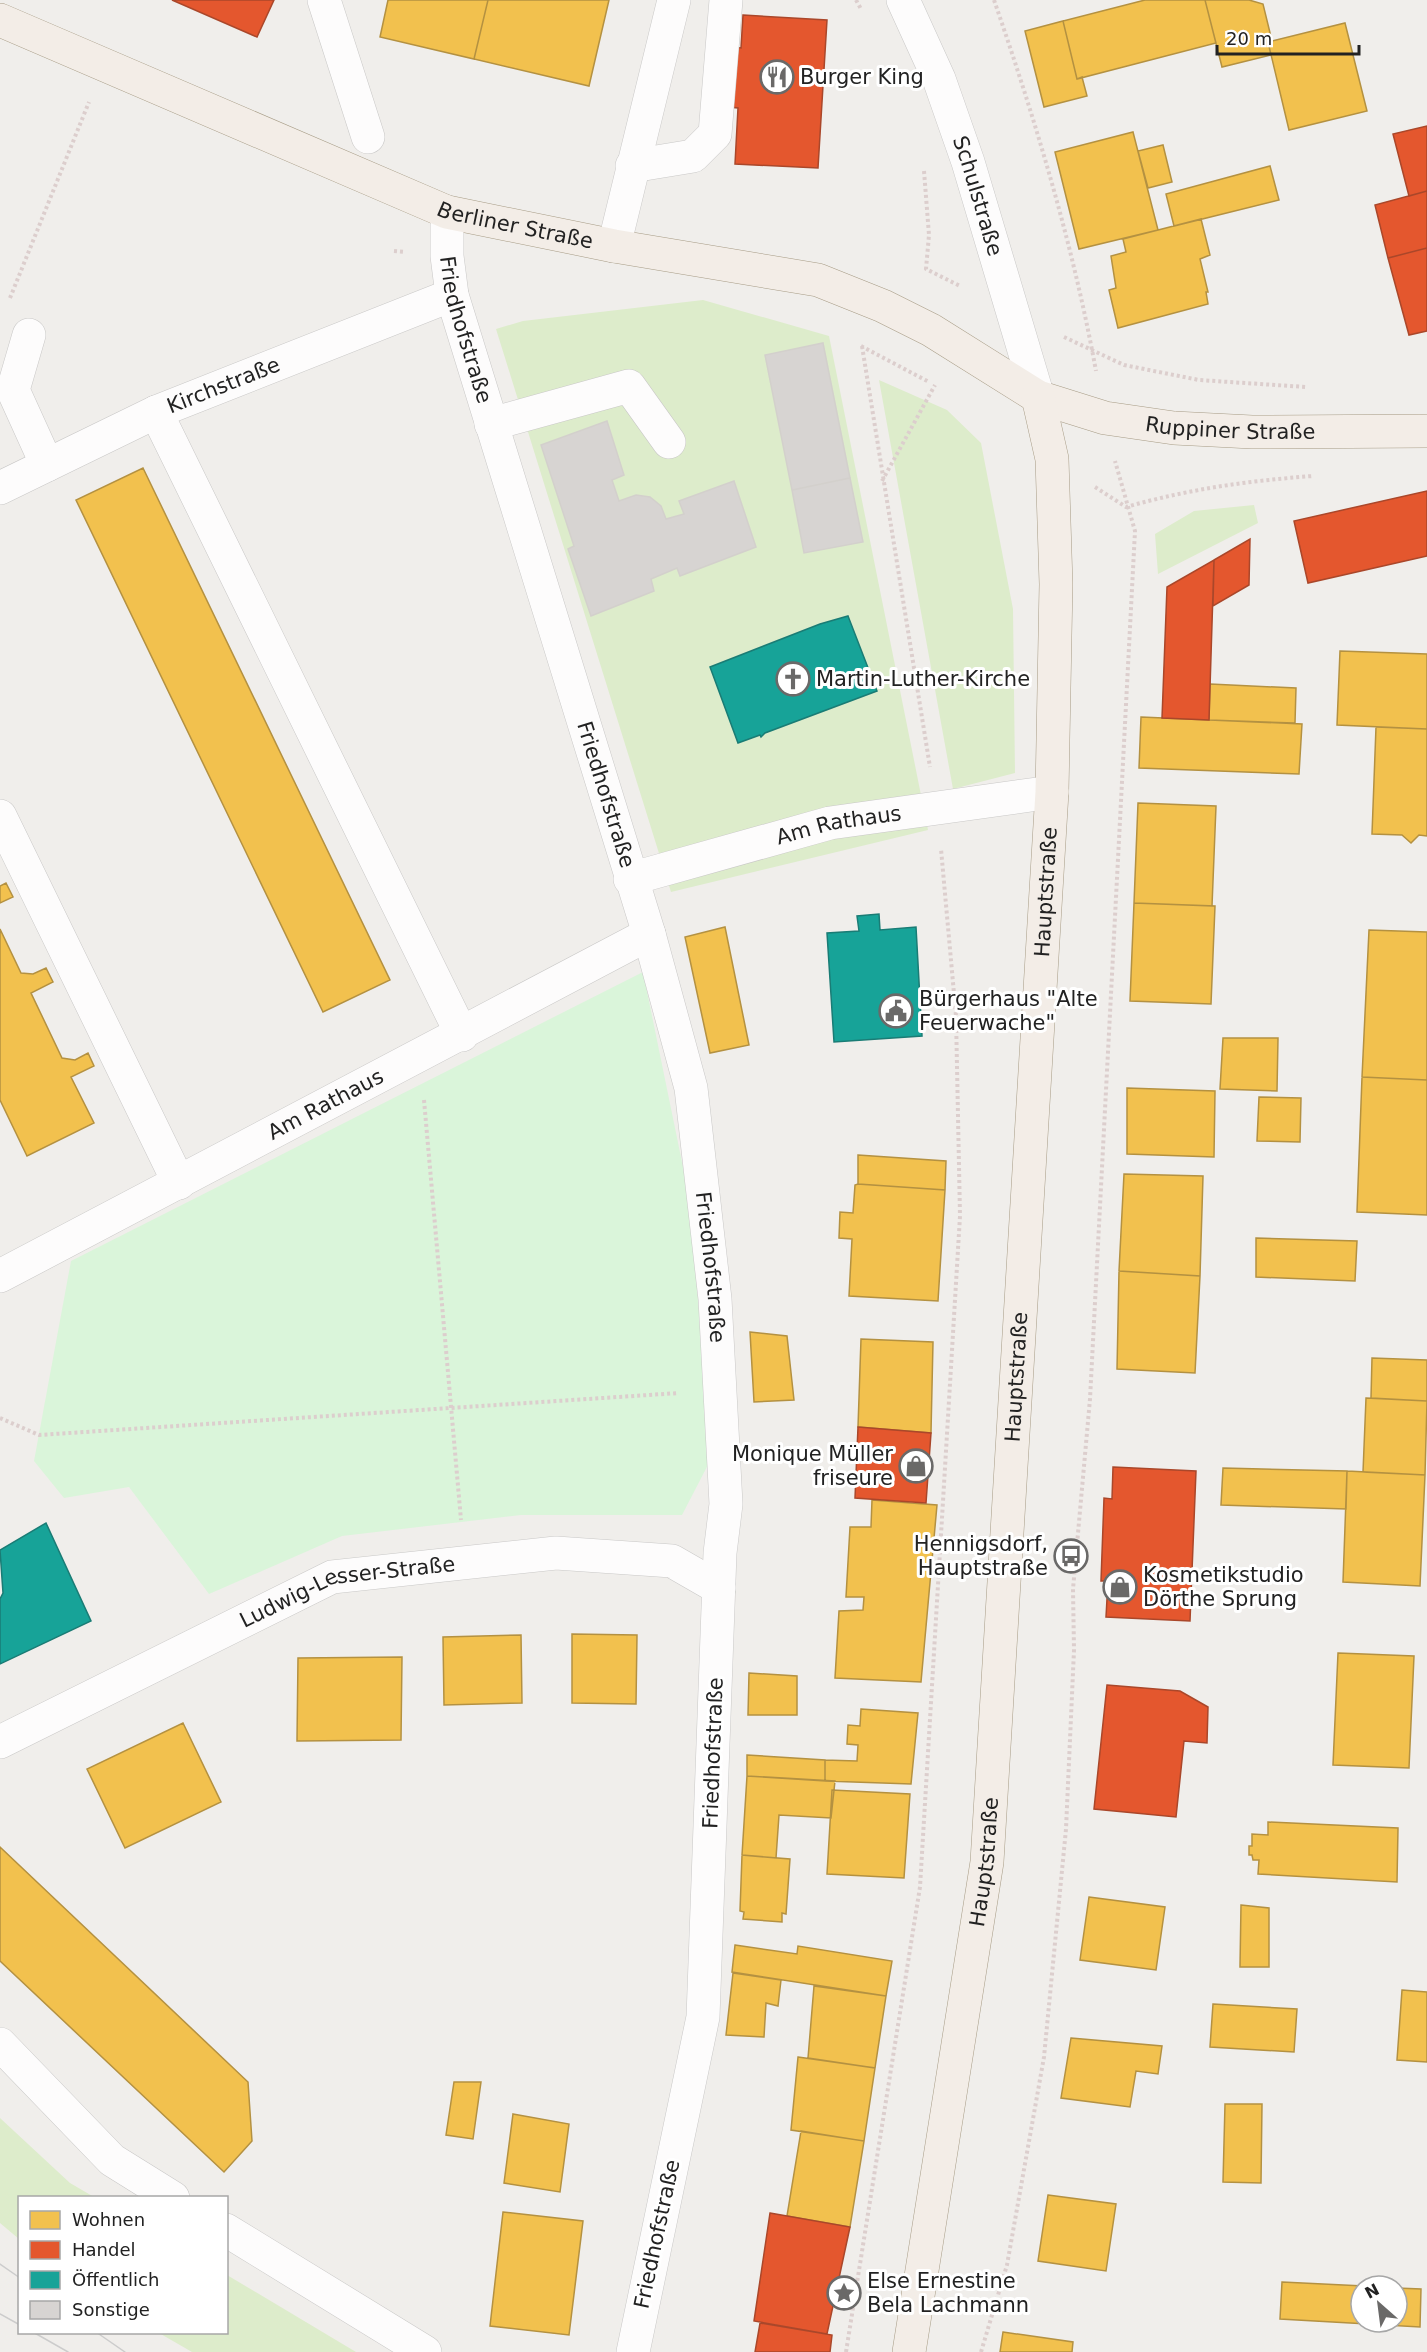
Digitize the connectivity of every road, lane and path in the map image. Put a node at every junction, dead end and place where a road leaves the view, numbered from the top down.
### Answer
1 (324, 0) edge
2 (674, 0) edge
3 (726, 0) edge
4 (856, 0) edge
5 (903, 0) edge
6 (994, 0) edge
7 (866, 18) dead end
8 (0, 20) edge
9 (103, 66) junction
10 (368, 137) dead end
11 (632, 165) junction
12 (924, 169) dead end
13 (447, 212) junction
14 (614, 246) junction
15 (926, 269) dead end
16 (452, 295) junction
17 (9, 300) dead end
18 (29, 335) dead end
19 (862, 346) dead end
20 (7, 385) edge
21 (935, 385) dead end
22 (1314, 387) dead end
23 (1038, 397) junction
24 (156, 411) junction
25 (491, 424) junction
26 (1427, 431) edge
27 (669, 442) dead end
28 (47, 465) junction
29 (1325, 475) dead end
30 (882, 481) junction
31 (0, 488) edge
32 (1126, 507) dead end
33 (1135, 531) dead end
34 (1052, 792) junction
35 (937, 808) junction
36 (0, 816) edge
37 (630, 879) junction
38 (649, 934) junction
39 (462, 1035) junction
40 (421, 1057) junction
41 (179, 1183) junction
42 (0, 1276) edge
43 (720, 1390) junction
44 (451, 1409) junction
45 (0, 1418) edge
46 (464, 1563) junction
47 (719, 1588) junction
48 (0, 1742) edge
49 (0, 2044) edge
50 (170, 2196) edge
51 (228, 2231) edge
52 (425, 2352) edge
53 (633, 2352) edge
54 (846, 2352) edge
55 (909, 2352) edge
56 (981, 2352) edge

1 - 10 street
2 - 11 street
3 - 11 street
4 - 7 path
5 - 23 street, Schulstraße
6 - 22 path
8 - 9 main road, Berliner Straße
9 - 13 main road, Berliner Straße
9 - 17 path
11 - 14 street
12 - 15 path
13 - 14 main road, Berliner Straße
13 - 16 street, Friedhofstraße
14 - 23 main road, Berliner Straße
16 - 24 street, Kirchstraße
16 - 25 street, Friedhofstraße
18 - 20 street
19 - 30 path
20 - 28 street
21 - 30 path
23 - 26 main road, Ruppiner Straße
23 - 34 main road, Hauptstraße
24 - 28 street, Kirchstraße
24 - 39 street
25 - 27 street
25 - 37 street, Friedhofstraße
28 - 31 street, Kirchstraße
29 - 32 path
30 - 35 path
33 - 56 path
34 - 35 street, Am Rathaus
34 - 55 main road, Hauptstraße
35 - 37 street, Am Rathaus
35 - 54 path
36 - 41 street
37 - 38 street, Friedhofstraße
38 - 39 street, Am Rathaus
38 - 43 street, Friedhofstraße
39 - 40 street, Am Rathaus
40 - 41 street, Am Rathaus
40 - 44 path
41 - 42 street, Am Rathaus
43 - 44 path
43 - 47 street, Friedhofstraße
44 - 45 path
44 - 46 path
46 - 47 street, Ludwig-Lesser-Straße
46 - 48 street, Ludwig-Lesser-Straße
47 - 53 street, Friedhofstraße
49 - 50 street
51 - 52 street

